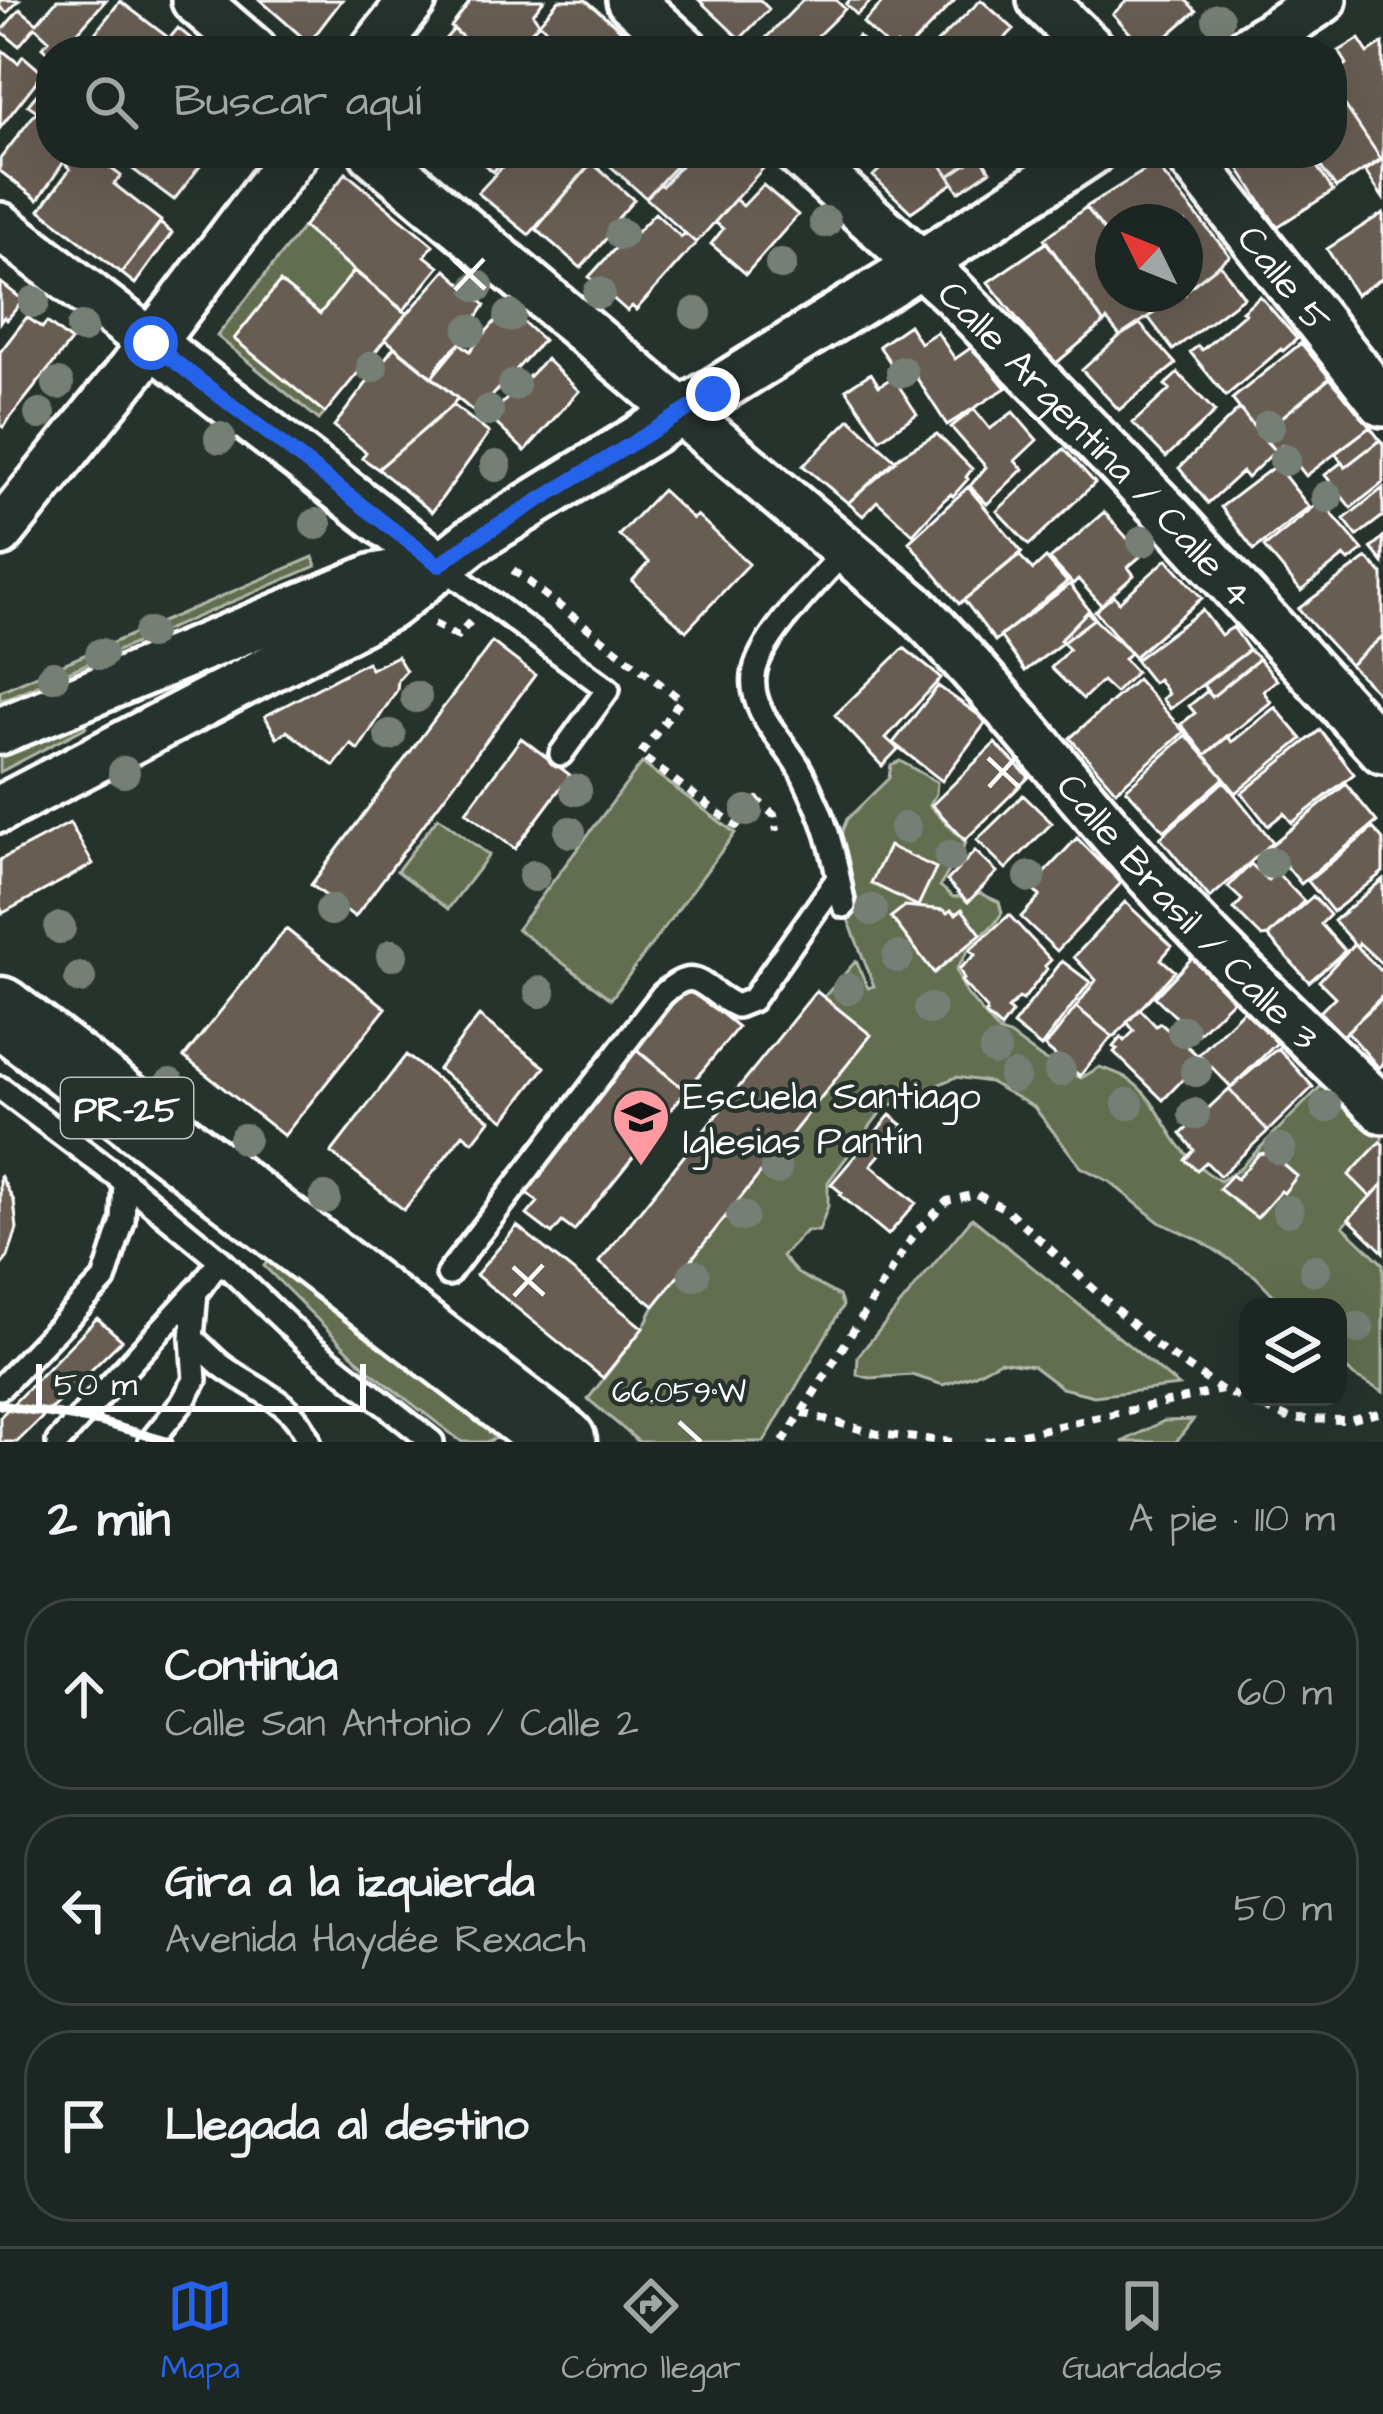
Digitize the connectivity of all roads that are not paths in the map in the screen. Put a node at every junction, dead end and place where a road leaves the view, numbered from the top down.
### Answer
1 (196, 0) edge
2 (413, 0) edge
3 (630, 0) edge
4 (1041, 0) edge
5 (1323, 0) edge
6 (237, 36) edge
7 (385, 36) edge
8 (670, 36) edge
9 (1078, 36) edge
10 (1268, 36) edge
11 (284, 168) edge
12 (392, 168) edge
13 (815, 168) edge
14 (1067, 168) edge
15 (1199, 168) edge
16 (0, 226) edge
17 (921, 263) junction
18 (151, 343) junction
19 (1383, 403) edge
20 (682, 412) junction
21 (0, 533) edge
22 (846, 550) junction
23 (439, 565) junction
24 (0, 731) edge
25 (1383, 751) edge
26 (561, 754) dead end
27 (0, 809) edge
28 (838, 878) junction
29 (844, 906) dead end
30 (0, 1011) edge
31 (0, 1088) edge
32 (1383, 1110) edge
33 (124, 1182) junction
34 (220, 1260) junction
35 (448, 1274) dead end
36 (196, 1291) junction
37 (192, 1338) junction
38 (0, 1388) edge
39 (58, 1442) edge
40 (149, 1442) edge
41 (309, 1442) edge
42 (432, 1442) edge
43 (562, 1442) edge

1 - 6 street
2 - 7 street
3 - 8 street
4 - 9 street
5 - 10 street
11 - 18 street
12 - 20 street, Calle Brasil / Calle 3
13 - 17 street, Calle Argentina / Calle 4
14 - 17 street
15 - 19 street, Calle 5
16 - 18 street
17 - 20 street
17 - 25 street, Calle Argentina / Calle 4
18 - 21 street
18 - 23 street
20 - 22 street, Calle Brasil / Calle 3
20 - 23 street
22 - 28 lane
22 - 32 street, Calle Brasil / Calle 3
23 - 24 street
23 - 26 lane
23 - 27 street
28 - 29 lane
28 - 35 lane
30 - 43 main road, PR-25
31 - 33 lane
33 - 34 lane
33 - 38 lane
34 - 36 lane
34 - 42 lane
36 - 37 lane
36 - 39 lane
37 - 40 lane
37 - 41 lane

